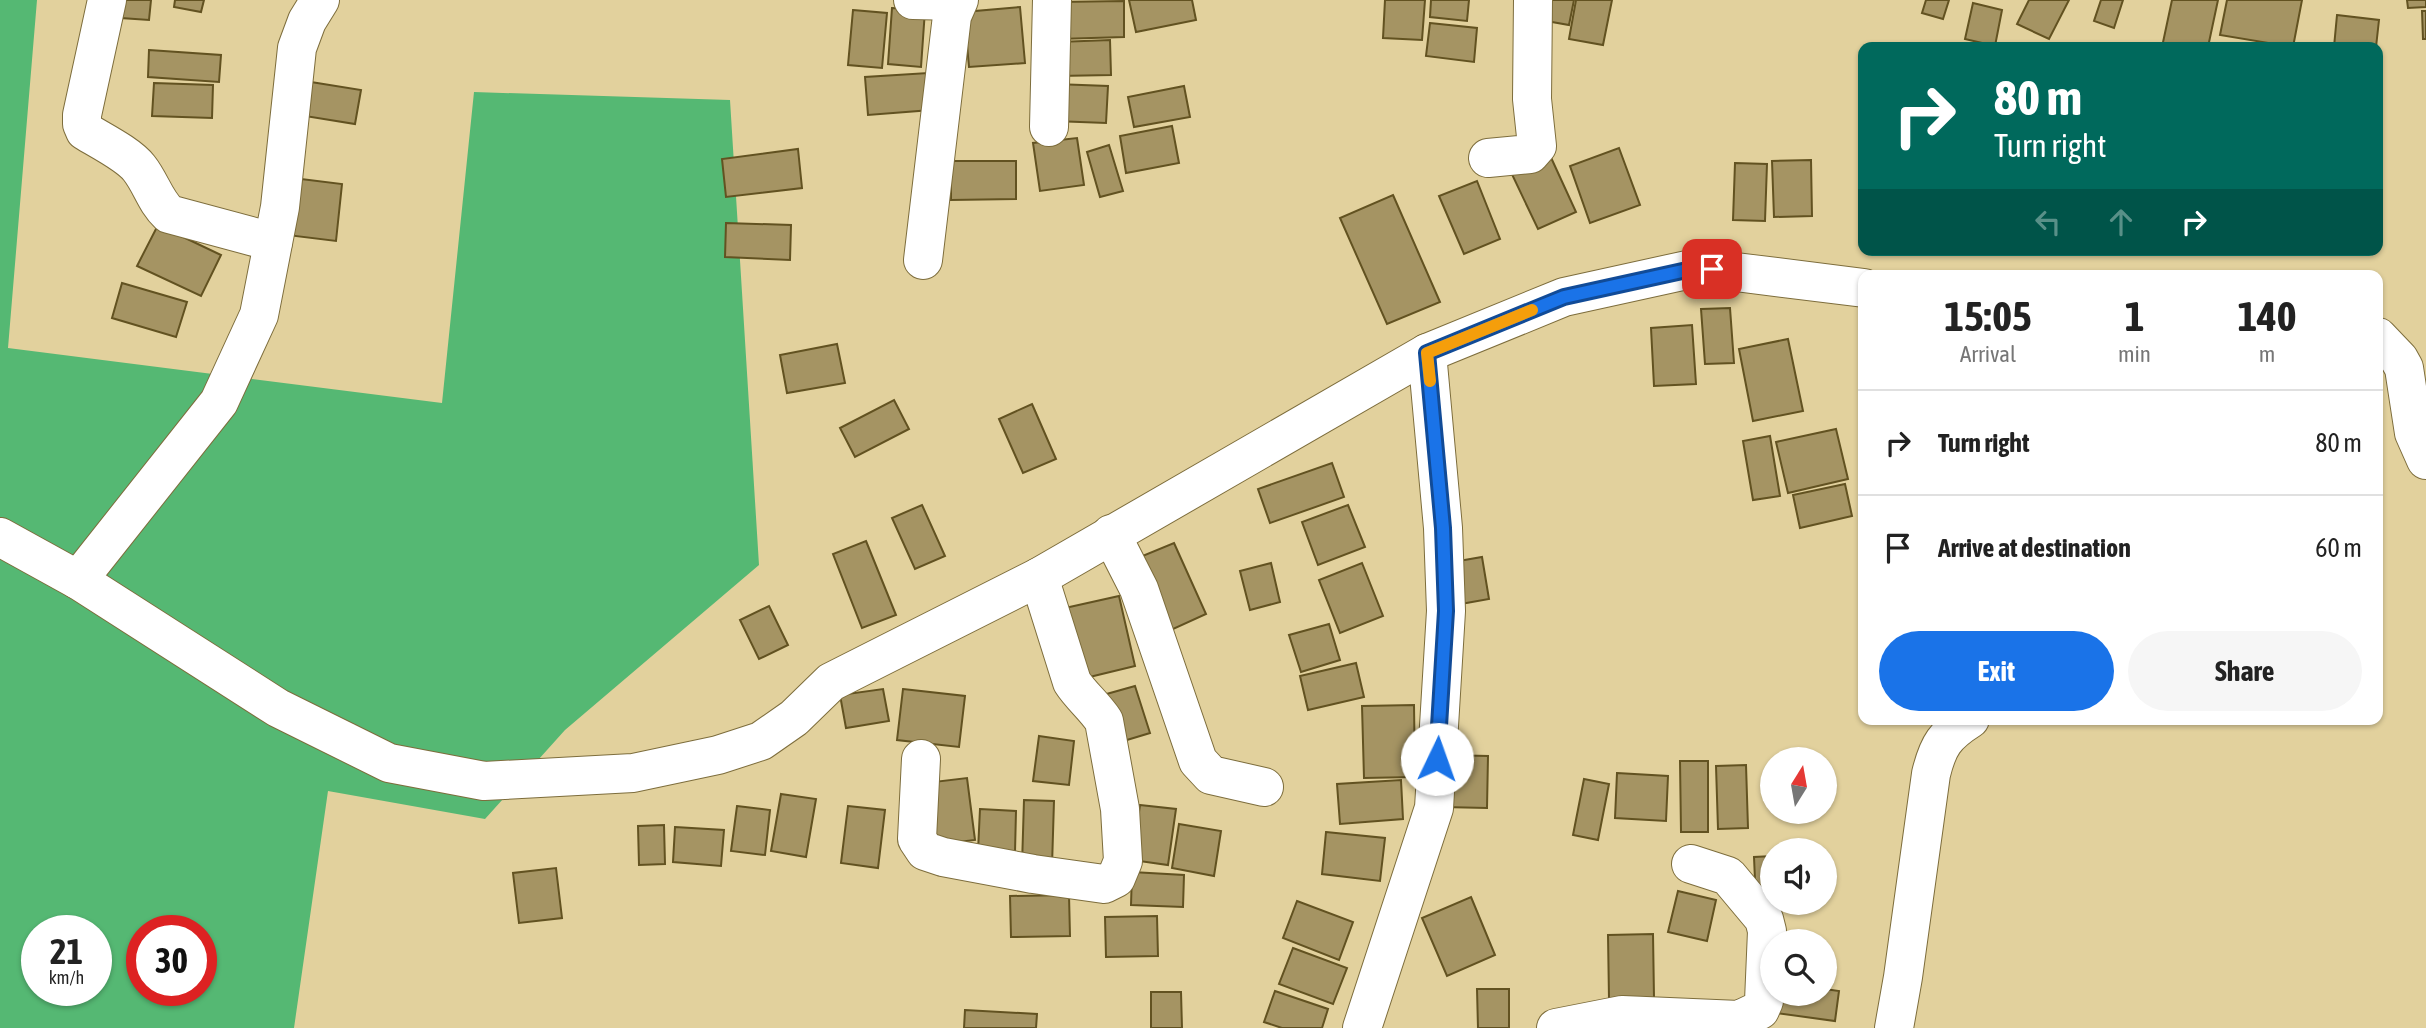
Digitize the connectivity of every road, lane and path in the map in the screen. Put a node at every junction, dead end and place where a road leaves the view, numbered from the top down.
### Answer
1 (107, 0) edge
2 (320, 0) edge
3 (913, 0) edge
4 (958, 0) edge
5 (1052, 0) edge
6 (1532, 0) edge
7 (1049, 127) dead end
8 (1488, 158) dead end
9 (272, 242) junction
10 (923, 260) dead end
11 (1858, 287) edge
12 (2383, 342) edge
13 (1427, 353) junction
14 (2415, 361) edge
15 (2383, 396) edge
16 (2426, 460) edge
17 (1111, 534) junction
18 (0, 537) edge
19 (1040, 577) junction
20 (78, 580) junction
21 (1961, 725) edge
22 (921, 759) dead end
23 (1264, 787) dead end
24 (1691, 864) dead end
25 (1362, 1028) edge
26 (1556, 1028) edge
27 (1894, 1028) edge

1 - 9 street
2 - 9 street
3 - 4 street
4 - 10 street
5 - 7 street
6 - 8 street
9 - 20 street
11 - 13 street
12 - 14 street
13 - 17 street
13 - 25 street
14 - 15 street
14 - 16 street
17 - 19 street
17 - 23 street
18 - 20 street
19 - 20 street
19 - 22 street
21 - 27 street
24 - 26 street

